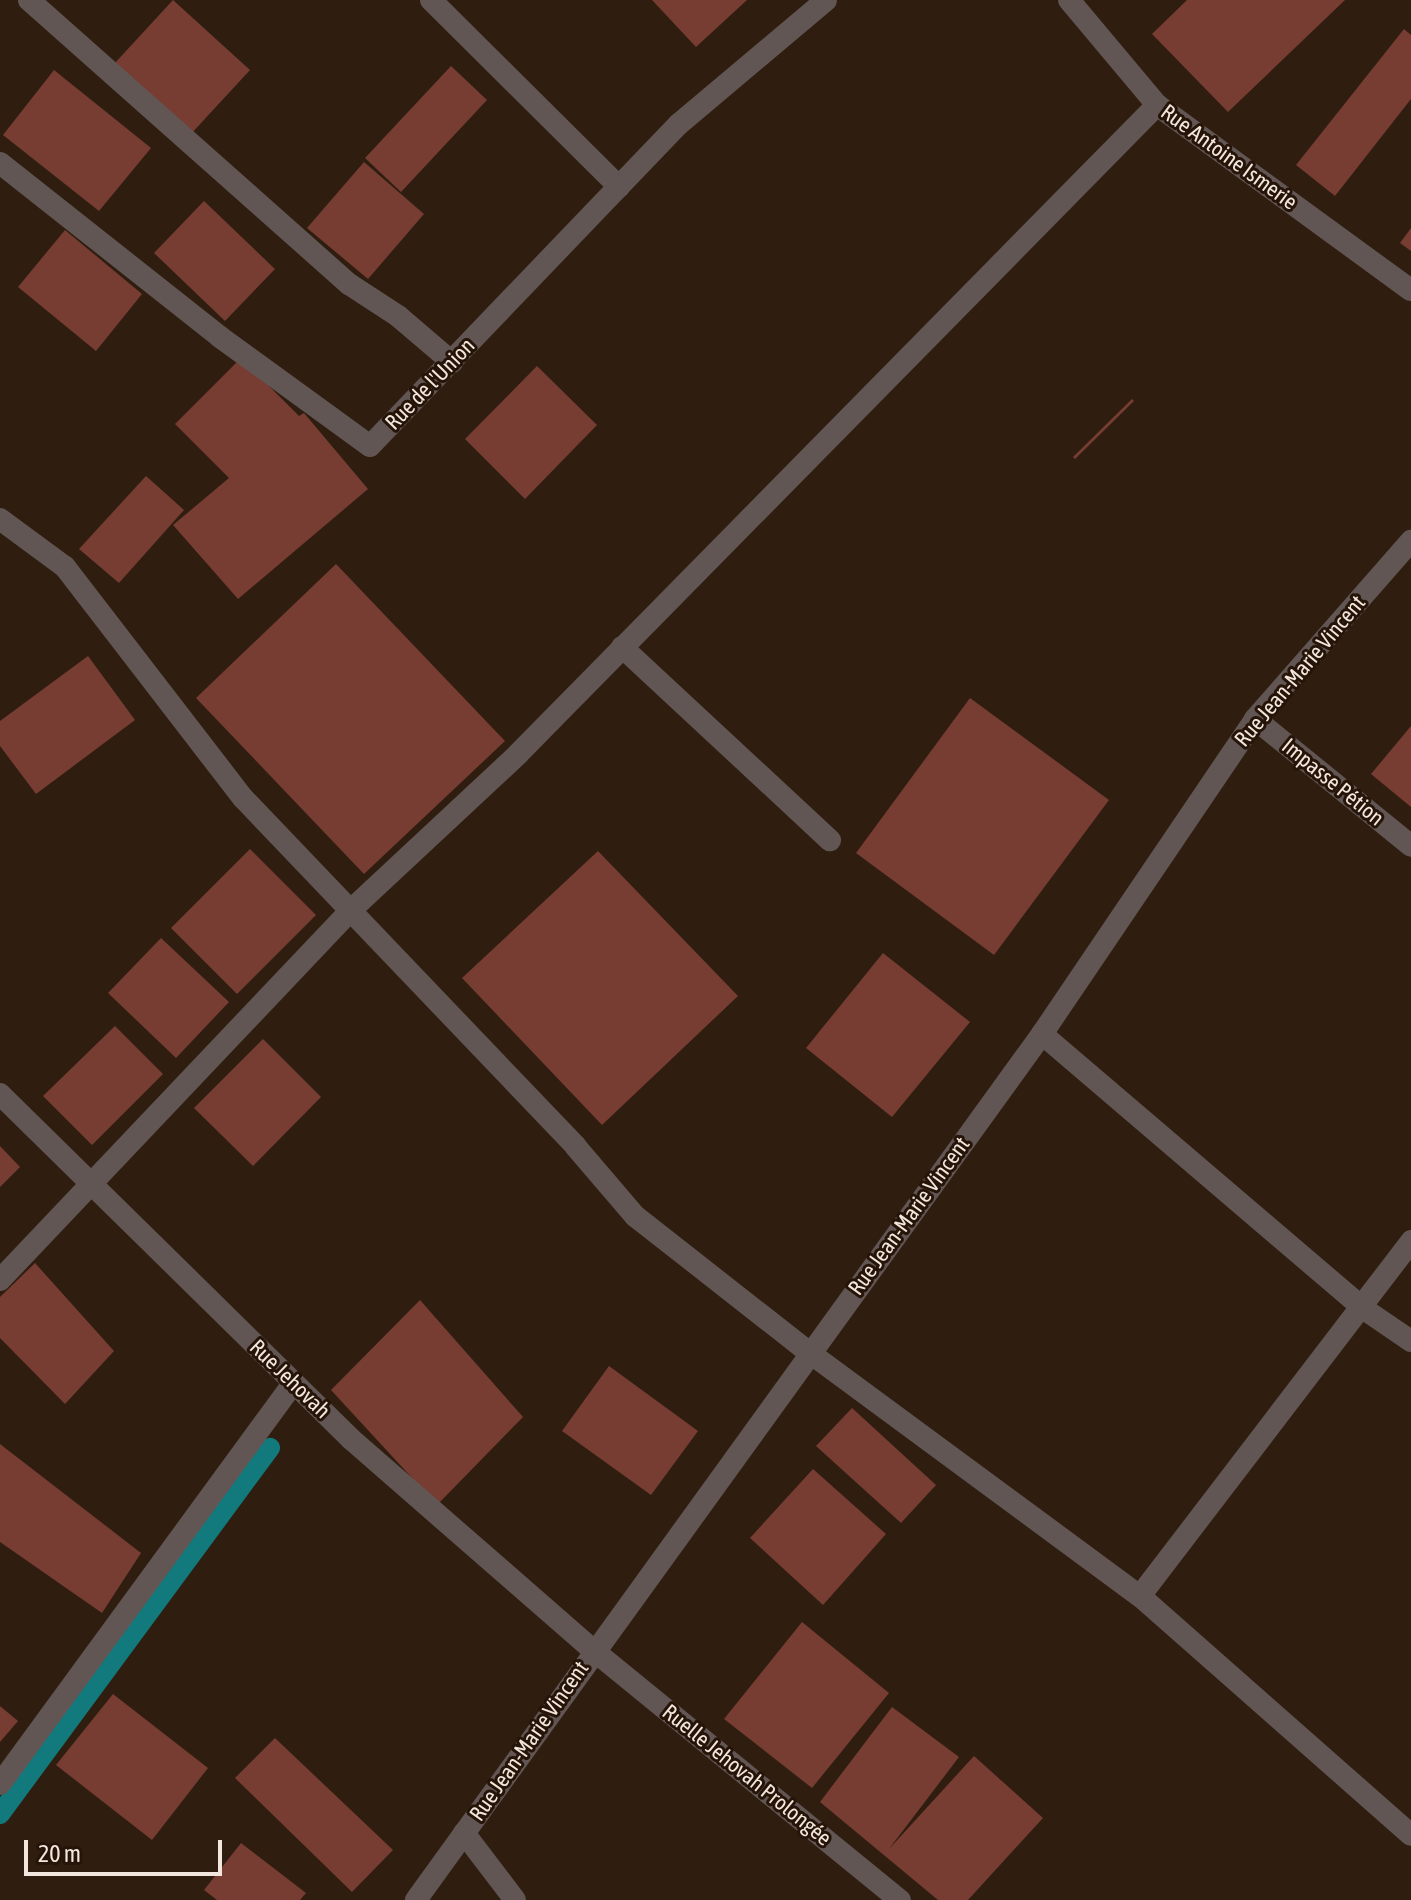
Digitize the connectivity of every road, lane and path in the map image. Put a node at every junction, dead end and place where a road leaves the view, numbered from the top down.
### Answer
1 (29, 0) edge
2 (431, 0) edge
3 (826, 0) edge
4 (1069, 0) edge
5 (1157, 105) junction
6 (0, 163) edge
7 (619, 187) junction
8 (1411, 290) edge
9 (452, 362) junction
10 (0, 519) edge
11 (1411, 541) edge
12 (622, 647) junction
13 (1255, 719) junction
14 (830, 840) dead end
15 (1411, 846) edge
16 (351, 910) junction
17 (1042, 1034) junction
18 (0, 1094) edge
19 (91, 1186) junction
20 (1411, 1241) edge
21 (0, 1280) edge
22 (1364, 1309) junction
23 (1411, 1341) edge
24 (810, 1353) junction
25 (294, 1383) junction
26 (1140, 1596) junction
27 (593, 1650) junction
28 (0, 1784) edge
29 (464, 1833) junction
30 (1411, 1835) edge
31 (416, 1900) edge
32 (515, 1900) edge
33 (900, 1900) edge

1 - 9 street
2 - 7 street
3 - 7 street, Rue de l'Union
4 - 5 street, Rue Antoine Ismerie
5 - 8 street, Rue Antoine Ismerie
5 - 12 street
6 - 9 street, Rue de l'Union
7 - 9 street, Rue de l'Union
10 - 16 street
11 - 13 street, Rue Jean-Marie Vincent
12 - 14 street
12 - 16 street
13 - 15 street, Impasse Pétion
13 - 17 street, Rue Jean-Marie Vincent
16 - 19 street
16 - 24 street
17 - 22 street
17 - 24 street, Rue Jean-Marie Vincent
18 - 19 street, Rue Jehovah
19 - 21 street
19 - 25 street, Rue Jehovah
20 - 22 street
22 - 23 street
22 - 26 street
24 - 26 street
24 - 27 street, Rue Jean-Marie Vincent
25 - 27 street, Rue Jehovah
25 - 28 street
26 - 30 street
27 - 29 street, Rue Jean-Marie Vincent
27 - 33 street, Ruelle Jehovah Prolongée
29 - 31 street, Rue Jean-Marie Vincent
29 - 32 street

